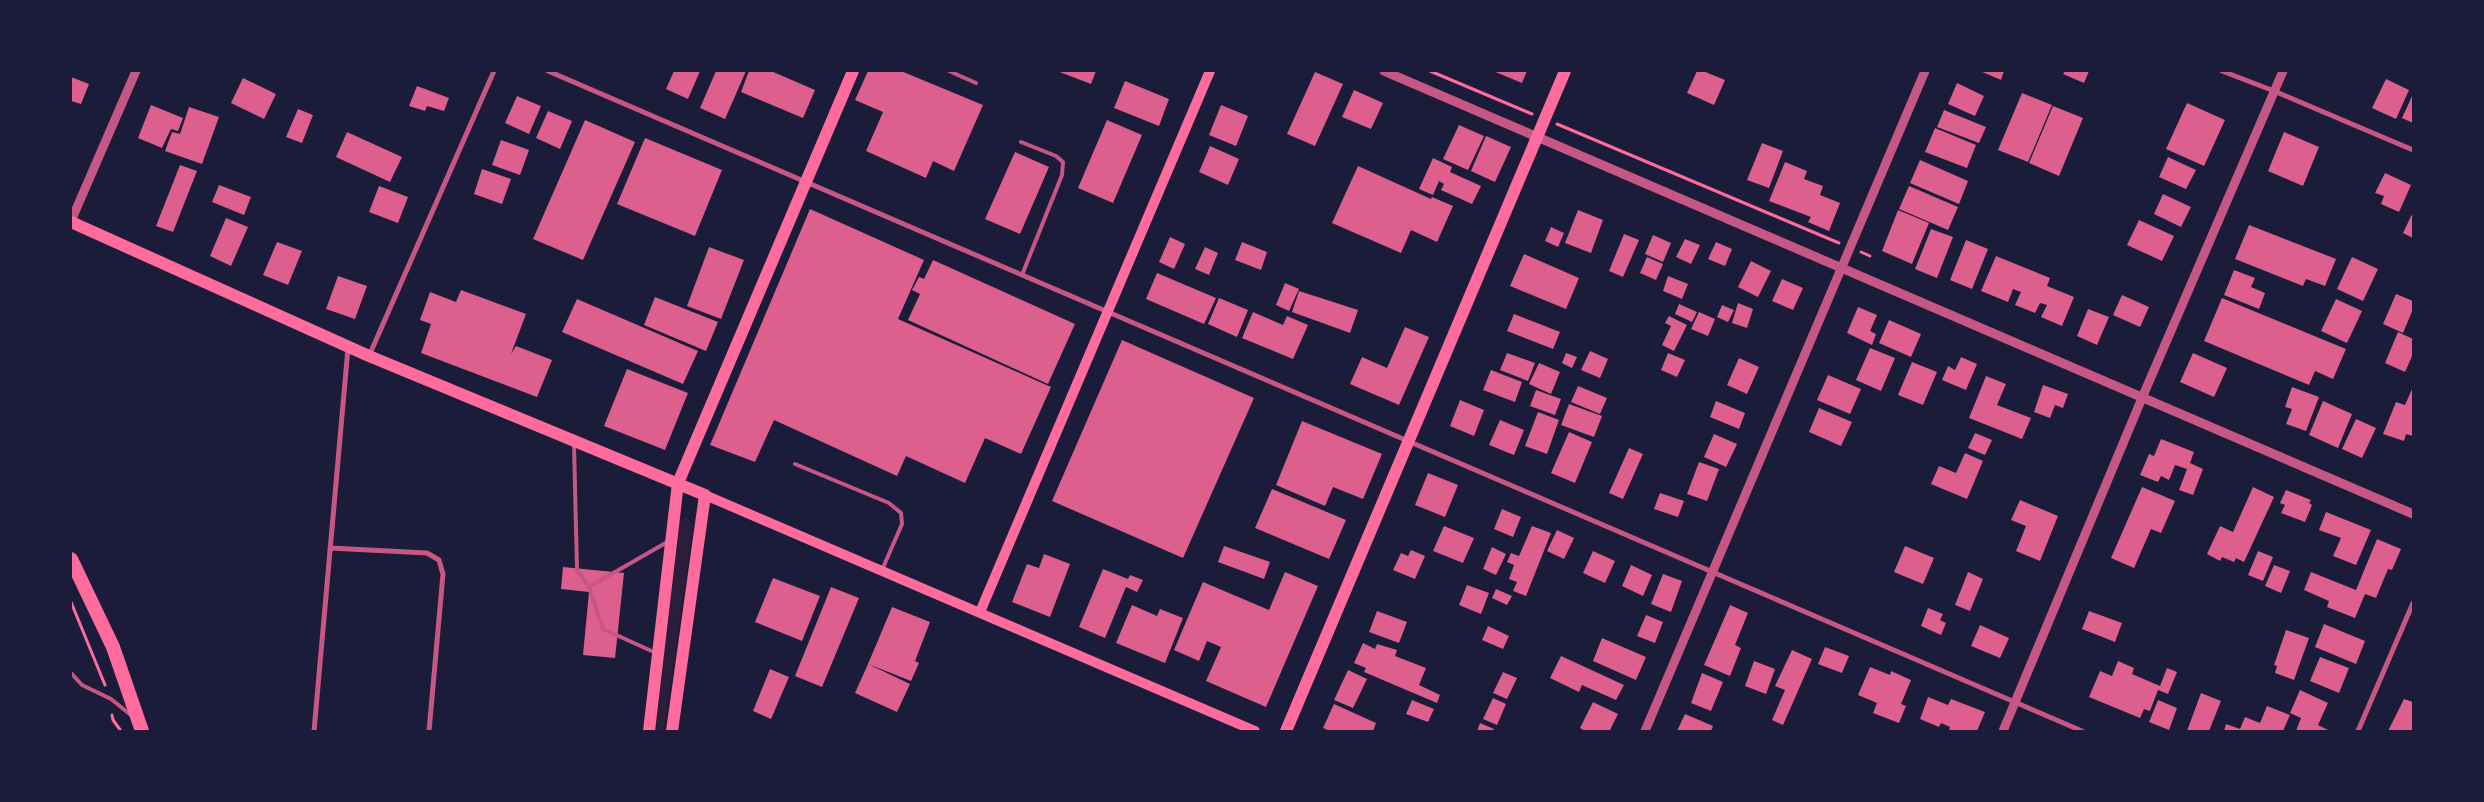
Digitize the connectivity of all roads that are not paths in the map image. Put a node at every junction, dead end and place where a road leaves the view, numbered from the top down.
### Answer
1 (136, 71) edge
2 (494, 71) edge
3 (548, 71) edge
4 (853, 71) edge
5 (949, 71) edge
6 (1210, 71) edge
7 (1384, 71) edge
8 (1565, 71) edge
9 (1925, 71) edge
10 (2222, 71) edge
11 (2283, 71) edge
12 (976, 83) dead end
13 (2274, 91) junction
14 (1537, 137) junction
15 (1020, 142) dead end
16 (2413, 150) edge
17 (805, 182) junction
18 (71, 222) edge
19 (1842, 268) junction
20 (1022, 275) junction
21 (1109, 311) junction
22 (348, 346) junction
23 (369, 356) junction
24 (2142, 398) junction
25 (574, 440) junction
26 (1408, 441) junction
27 (795, 464) dead end
28 (678, 483) junction
29 (705, 495) junction
30 (2413, 514) edge
31 (672, 539) junction
32 (330, 548) junction
33 (71, 559) edge
34 (882, 570) junction
35 (1713, 572) junction
36 (588, 587) junction
37 (2413, 603) edge
38 (980, 612) junction
39 (658, 654) junction
40 (71, 673) edge
41 (2015, 702) junction
42 (140, 726) edge
43 (314, 731) edge
44 (429, 731) edge
45 (649, 731) edge
46 (672, 731) edge
47 (1255, 731) edge
48 (1286, 731) edge
49 (1645, 731) edge
50 (2003, 731) edge
51 (2082, 731) edge
52 (2358, 731) edge

1 - 18 street
2 - 23 street
3 - 17 street
4 - 17 main road
5 - 12 lane
6 - 21 main road
7 - 14 street
8 - 14 main road
9 - 19 street
10 - 13 street
11 - 13 street
13 - 16 street
13 - 24 street
14 - 19 street
14 - 26 main road
15 - 20 lane
17 - 20 street
17 - 28 main road
18 - 22 main road
19 - 24 street
19 - 35 street
20 - 21 street
21 - 26 street
21 - 38 main road
22 - 23 main road
22 - 32 street
23 - 25 main road
24 - 30 street
24 - 41 street
25 - 28 main road
25 - 36 lane
26 - 35 street
26 - 48 main road
27 - 34 lane
28 - 29 main road
28 - 31 main road
29 - 34 main road
29 - 46 main road
31 - 36 lane
31 - 39 main road
32 - 43 street
32 - 44 street
33 - 42 highway
34 - 38 main road
35 - 41 street
35 - 49 street
36 - 39 lane
37 - 52 street
38 - 47 main road
39 - 45 main road
40 - 42 lane
41 - 50 street
41 - 51 street

